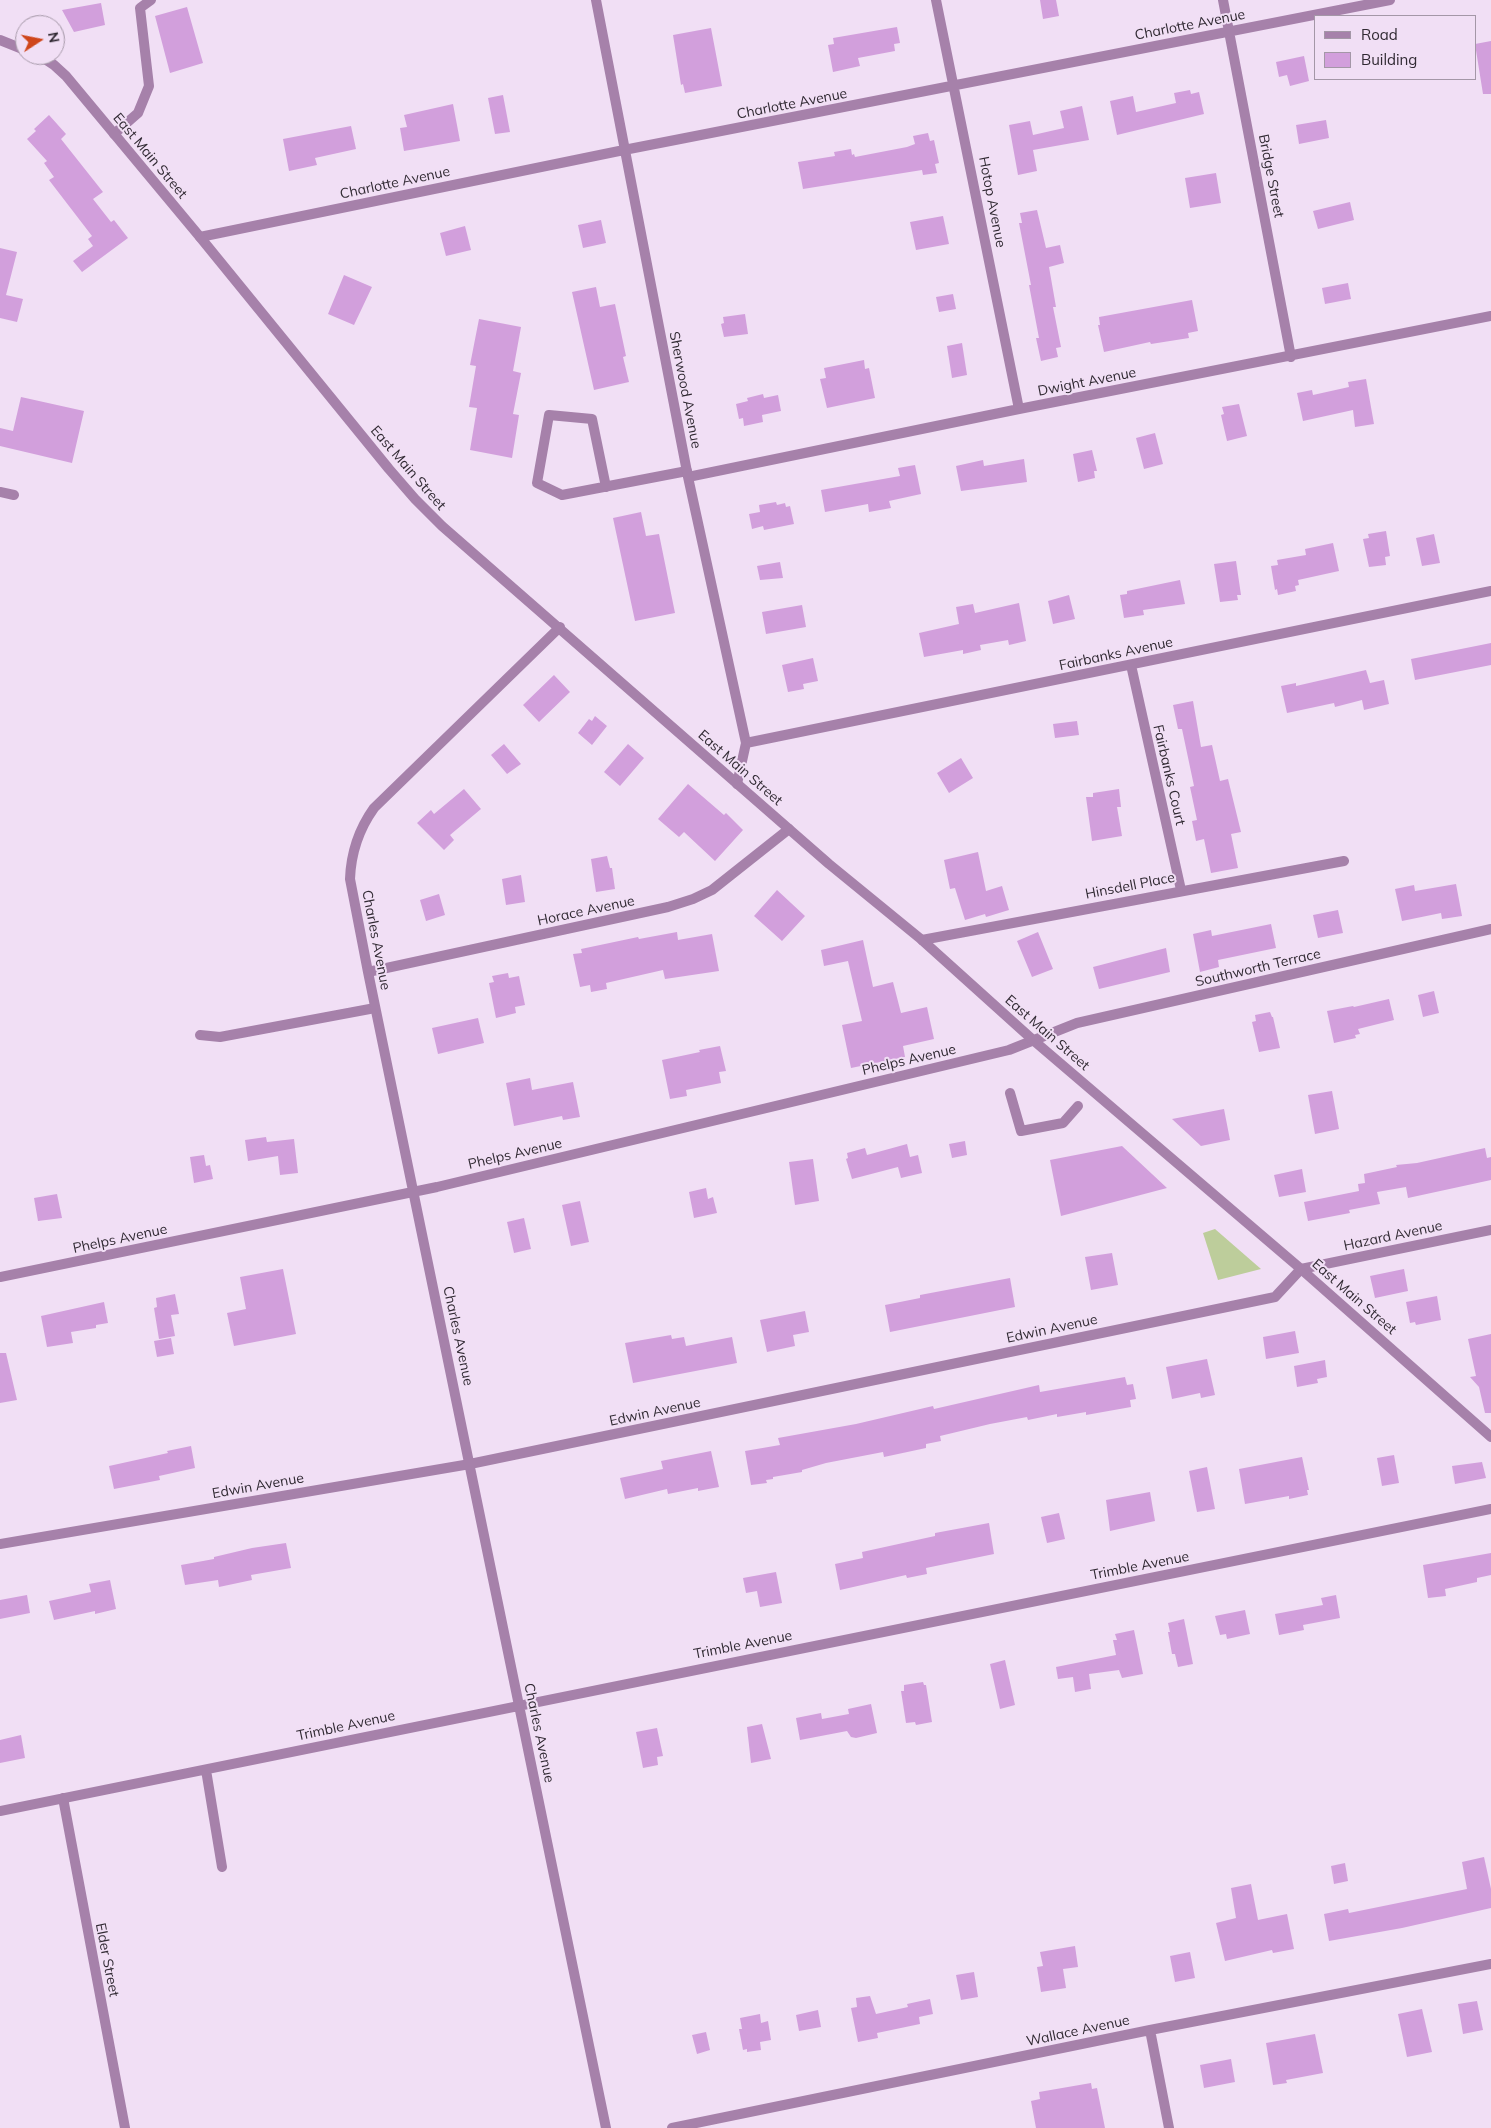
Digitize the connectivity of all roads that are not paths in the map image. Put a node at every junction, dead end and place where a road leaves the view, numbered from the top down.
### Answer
1 (151, 0) edge
2 (596, 0) edge
3 (936, 0) edge
4 (1223, 0) edge
5 (1390, 0) edge
6 (1230, 31) junction
7 (0, 40) edge
8 (15, 46) edge
9 (54, 65) edge
10 (955, 86) junction
11 (114, 134) junction
12 (624, 150) junction
13 (200, 237) junction
14 (1491, 316) edge
15 (1291, 357) junction
16 (1019, 409) junction
17 (688, 474) junction
18 (606, 486) junction
19 (0, 492) edge
20 (14, 496) dead end
21 (1491, 591) edge
22 (560, 627) junction
23 (1131, 665) junction
24 (746, 743) junction
25 (737, 784) junction
26 (789, 829) junction
27 (1344, 861) dead end
28 (1181, 890) junction
29 (1491, 929) edge
30 (922, 940) junction
31 (368, 972) junction
32 (375, 1008) junction
33 (200, 1035) dead end
34 (1033, 1040) junction
35 (1010, 1093) dead end
36 (1078, 1106) dead end
37 (414, 1192) junction
38 (1491, 1230) edge
39 (1301, 1269) junction
40 (0, 1277) edge
41 (1491, 1437) edge
42 (470, 1464) junction
43 (1491, 1509) edge
44 (0, 1544) edge
45 (519, 1704) junction
46 (206, 1770) junction
47 (63, 1798) junction
48 (0, 1811) edge
49 (222, 1867) dead end
50 (1491, 1964) edge
51 (1150, 2030) junction
52 (125, 2128) edge
53 (606, 2128) edge
54 (672, 2128) edge
55 (1169, 2128) edge

1 - 11 street
2 - 12 street, Sherwood Avenue
3 - 10 street, Hotop Avenue
4 - 6 street, Bridge Street
5 - 6 street, Charlotte Avenue
6 - 10 street, Charlotte Avenue
6 - 15 street, Bridge Street
7 - 8 street
9 - 11 street, East Main Street
10 - 12 street, Charlotte Avenue
10 - 16 street, Hotop Avenue
11 - 13 street, East Main Street
12 - 13 street, Charlotte Avenue
12 - 17 street, Sherwood Avenue
13 - 22 street, East Main Street
14 - 15 street, Dwight Avenue
15 - 16 street, Dwight Avenue
16 - 17 street, Dwight Avenue
17 - 18 street, Dwight Avenue
17 - 24 street, Sherwood Avenue
18 - 18 street, Dwight Avenue
19 - 20 street
21 - 23 street, Fairbanks Avenue
22 - 25 street, East Main Street
22 - 31 street, Charles Avenue
23 - 24 street, Fairbanks Avenue
23 - 28 street, Fairbanks Court
24 - 25 street, Sherwood Avenue
25 - 26 street, East Main Street
26 - 30 street, East Main Street
26 - 31 street, Horace Avenue
27 - 28 street, Hinsdell Place
28 - 30 street, Hinsdell Place
29 - 34 street, Southworth Terrace
30 - 34 street, East Main Street
31 - 32 street, Charles Avenue
32 - 33 street
32 - 37 street, Charles Avenue
34 - 37 street, Phelps Avenue
34 - 39 street, East Main Street
35 - 36 street
37 - 40 street, Phelps Avenue
37 - 42 street, Charles Avenue
38 - 39 street, Hazard Avenue
39 - 41 street, East Main Street
39 - 42 street, Edwin Avenue
42 - 44 street, Edwin Avenue
42 - 45 street, Charles Avenue
43 - 45 street, Trimble Avenue
45 - 46 street, Trimble Avenue
45 - 53 street, Charles Avenue
46 - 47 street, Trimble Avenue
46 - 49 street
47 - 48 street, Trimble Avenue
47 - 52 street, Elder Street
50 - 51 street, Wallace Avenue
51 - 54 street, Wallace Avenue
51 - 55 street

